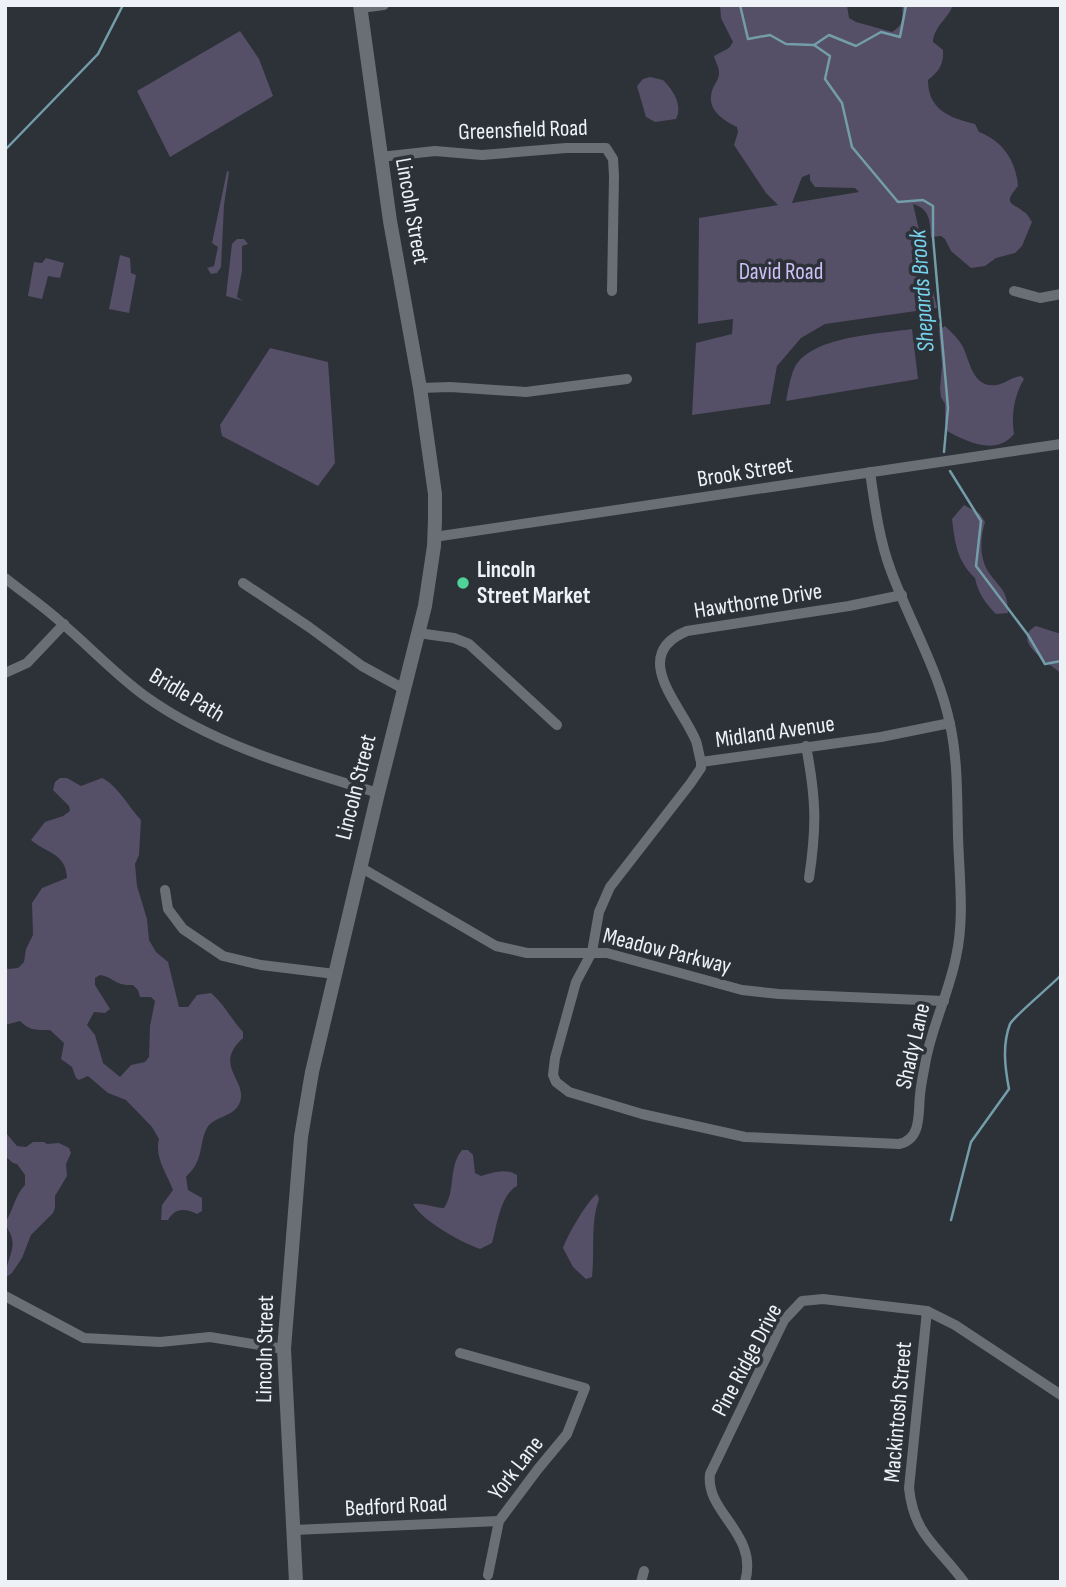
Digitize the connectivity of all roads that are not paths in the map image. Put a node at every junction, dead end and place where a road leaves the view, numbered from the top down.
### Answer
1 (384, 5) edge
2 (360, 6) edge
3 (380, 157) junction
4 (612, 291) dead end
5 (1014, 291) dead end
6 (1061, 294) edge
7 (627, 379) dead end
8 (420, 388) junction
9 (1061, 444) edge
10 (870, 472) junction
11 (434, 537) junction
12 (5, 578) edge
13 (243, 583) dead end
14 (902, 595) junction
15 (64, 624) junction
16 (418, 633) junction
17 (5, 673) edge
18 (404, 689) junction
19 (950, 723) junction
20 (557, 724) dead end
21 (806, 746) junction
22 (701, 762) junction
23 (377, 793) junction
24 (360, 867) junction
25 (809, 878) dead end
26 (164, 890) dead end
27 (592, 952) junction
28 (335, 974) junction
29 (943, 1001) junction
30 (5, 1296) edge
31 (927, 1311) junction
32 (284, 1349) junction
33 (460, 1353) dead end
34 (1061, 1395) edge
35 (499, 1521) junction
36 (294, 1530) junction
37 (643, 1571) dead end
38 (488, 1575) dead end
39 (296, 1582) edge
40 (642, 1582) edge
41 (745, 1582) edge
42 (964, 1582) edge

1 - 2 street
2 - 3 main road, Lincoln Street
3 - 4 street, Greensfield Road
3 - 8 main road, Lincoln Street
5 - 6 street
7 - 8 street
8 - 11 main road, Lincoln Street
9 - 10 street, Brook Street
10 - 11 street, Brook Street
10 - 14 street, Shady Lane
11 - 16 main road, Lincoln Street
12 - 15 street, Bridle Path
13 - 18 street
14 - 19 street, Shady Lane
14 - 22 street, Hawthorne Drive
15 - 17 street
15 - 23 street, Bridle Path
16 - 18 main road, Lincoln Street
16 - 20 street
18 - 23 main road, Lincoln Street
19 - 21 street, Midland Avenue
19 - 29 street, Shady Lane
21 - 22 street, Midland Avenue
21 - 25 street
22 - 27 street, Midland Avenue
23 - 24 main road, Lincoln Street
24 - 27 street, Meadow Parkway
24 - 28 main road, Lincoln Street
26 - 28 street
27 - 29 street, Meadow Parkway
27 - 29 street, Shady Lane
28 - 32 main road, Lincoln Street
30 - 32 street
31 - 34 street, Pine Ridge Drive
31 - 41 street, Pine Ridge Drive
31 - 42 street, Mackintosh Street
32 - 36 main road, Lincoln Street
33 - 35 street, York Lane
35 - 36 street, Bedford Road
35 - 38 street, York Lane
36 - 39 main road, Lincoln Street
37 - 40 street

